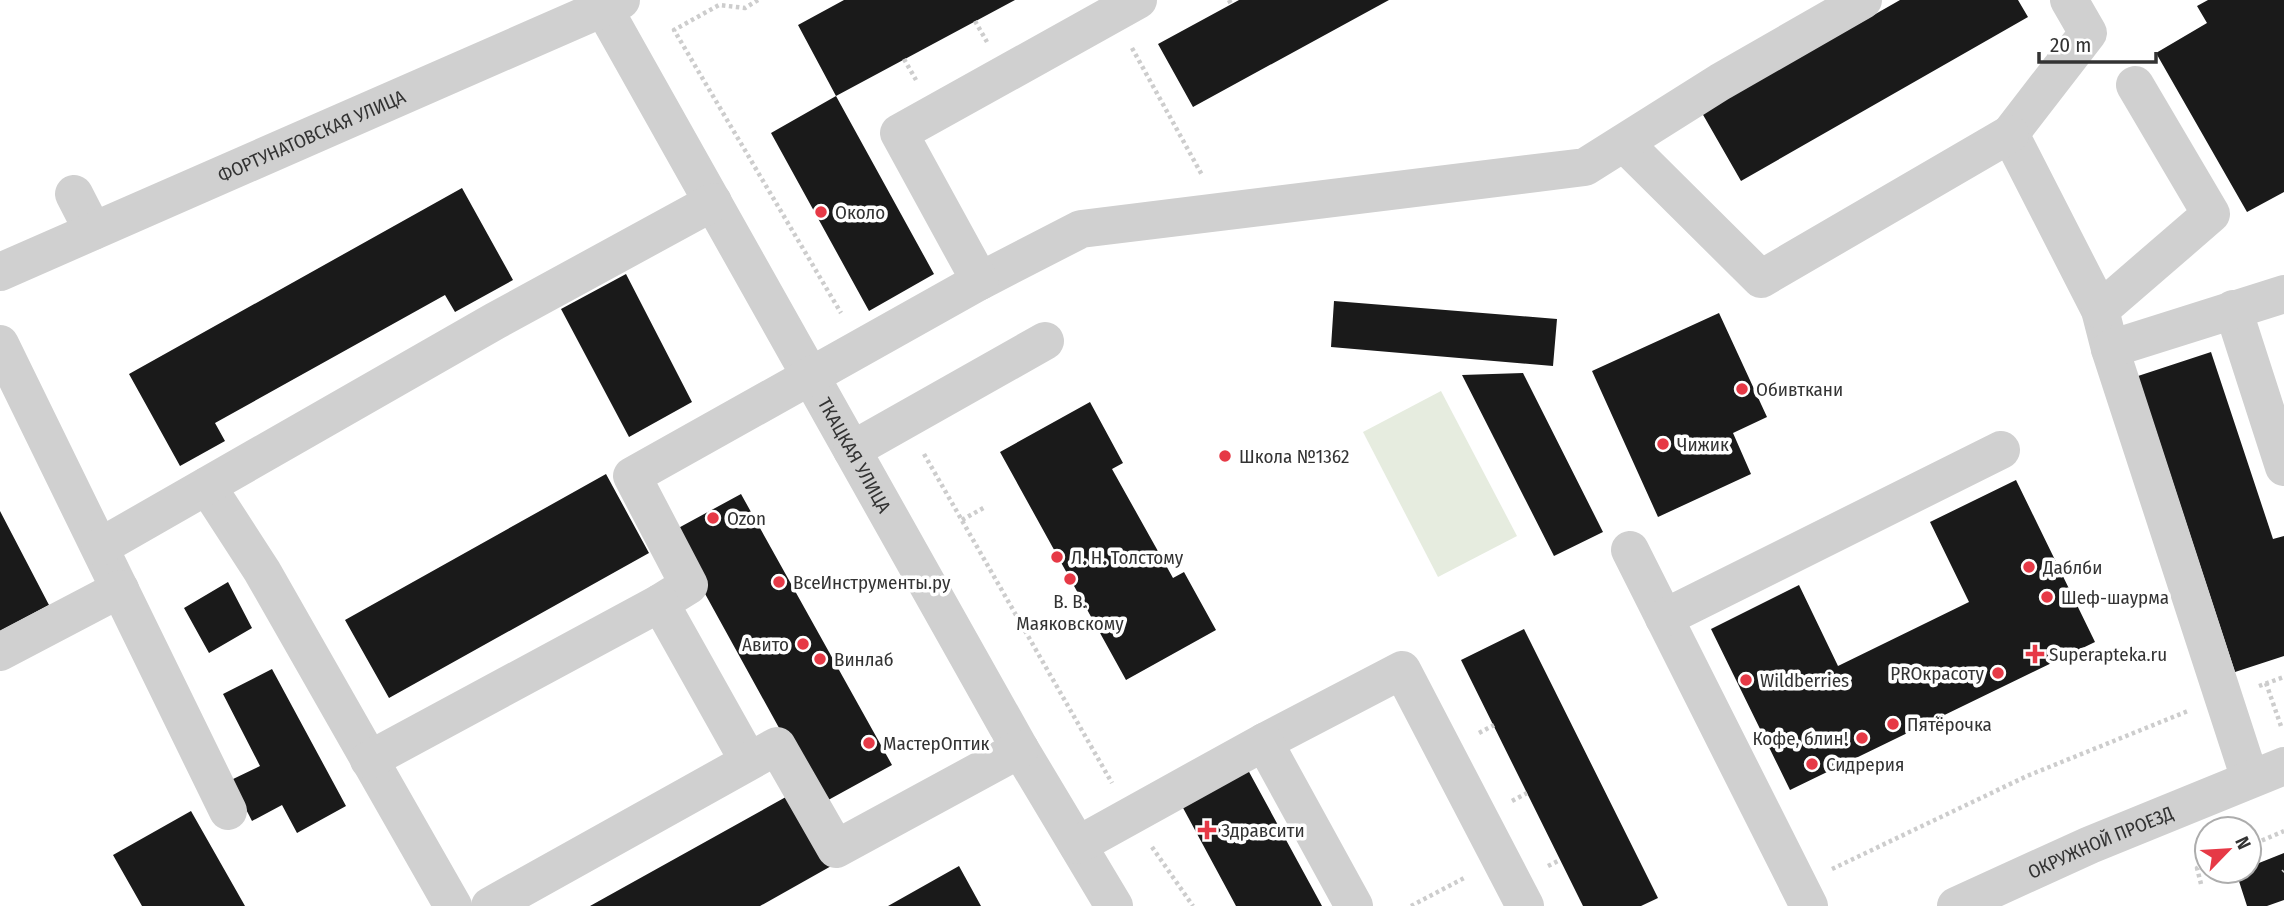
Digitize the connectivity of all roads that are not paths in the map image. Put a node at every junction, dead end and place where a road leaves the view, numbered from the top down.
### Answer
1 (1863, 0) edge
2 (2069, 0) edge
3 (608, 3) edge
4 (1126, 6) edge
5 (2135, 85) dead end
6 (2010, 134) junction
7 (1624, 142) junction
8 (74, 194) dead end
9 (713, 202) junction
10 (93, 231) junction
11 (2, 266) edge
12 (980, 281) junction
13 (2284, 294) edge
14 (2233, 309) junction
15 (2100, 310) junction
16 (1045, 341) dead end
17 (0, 344) edge
18 (2110, 349) junction
19 (811, 378) junction
20 (852, 450) junction
21 (2001, 450) dead end
22 (2284, 467) edge
23 (207, 486) junction
24 (100, 547) junction
25 (1630, 550) dead end
26 (120, 589) junction
27 (660, 603) junction
28 (1664, 618) junction
29 (0, 652) edge
30 (1264, 742) junction
31 (1020, 749) junction
32 (2272, 759) edge
33 (369, 760) junction
34 (748, 760) junction
35 (228, 811) dead end
36 (1078, 845) junction
37 (1803, 895) edge
38 (453, 906) edge
39 (490, 906) edge
40 (1115, 906) edge
41 (1354, 906) edge
42 (1525, 906) edge
43 (1956, 906) edge

1 - 7 street
2 - 6 street
3 - 9 street, ТКАЦКАЯ УЛИЦА
3 - 10 street, ФОРТУНАТОВСКАЯ УЛИЦА
4 - 12 street
5 - 15 street
6 - 7 street
6 - 15 street
7 - 12 street
8 - 10 street
9 - 19 street, ТКАЦКАЯ УЛИЦА
9 - 23 street
10 - 11 street, ФОРТУНАТОВСКАЯ УЛИЦА
12 - 19 street
13 - 14 street
14 - 18 street
14 - 22 street
15 - 18 street
16 - 20 street
17 - 24 street
18 - 32 street
19 - 20 street, ТКАЦКАЯ УЛИЦА
19 - 27 street
20 - 31 street, ТКАЦКАЯ УЛИЦА
21 - 28 street
23 - 24 street
23 - 33 street
24 - 26 street
25 - 28 street
26 - 29 street
26 - 35 street
27 - 33 street
27 - 34 street
28 - 37 street
30 - 36 street
30 - 41 street
30 - 42 street
31 - 34 street
31 - 36 street, ТКАЦКАЯ УЛИЦА
32 - 43 street, ОКРУЖНОЙ ПРОЕЗД
33 - 38 street
34 - 39 street
36 - 40 street, ТКАЦКАЯ УЛИЦА

